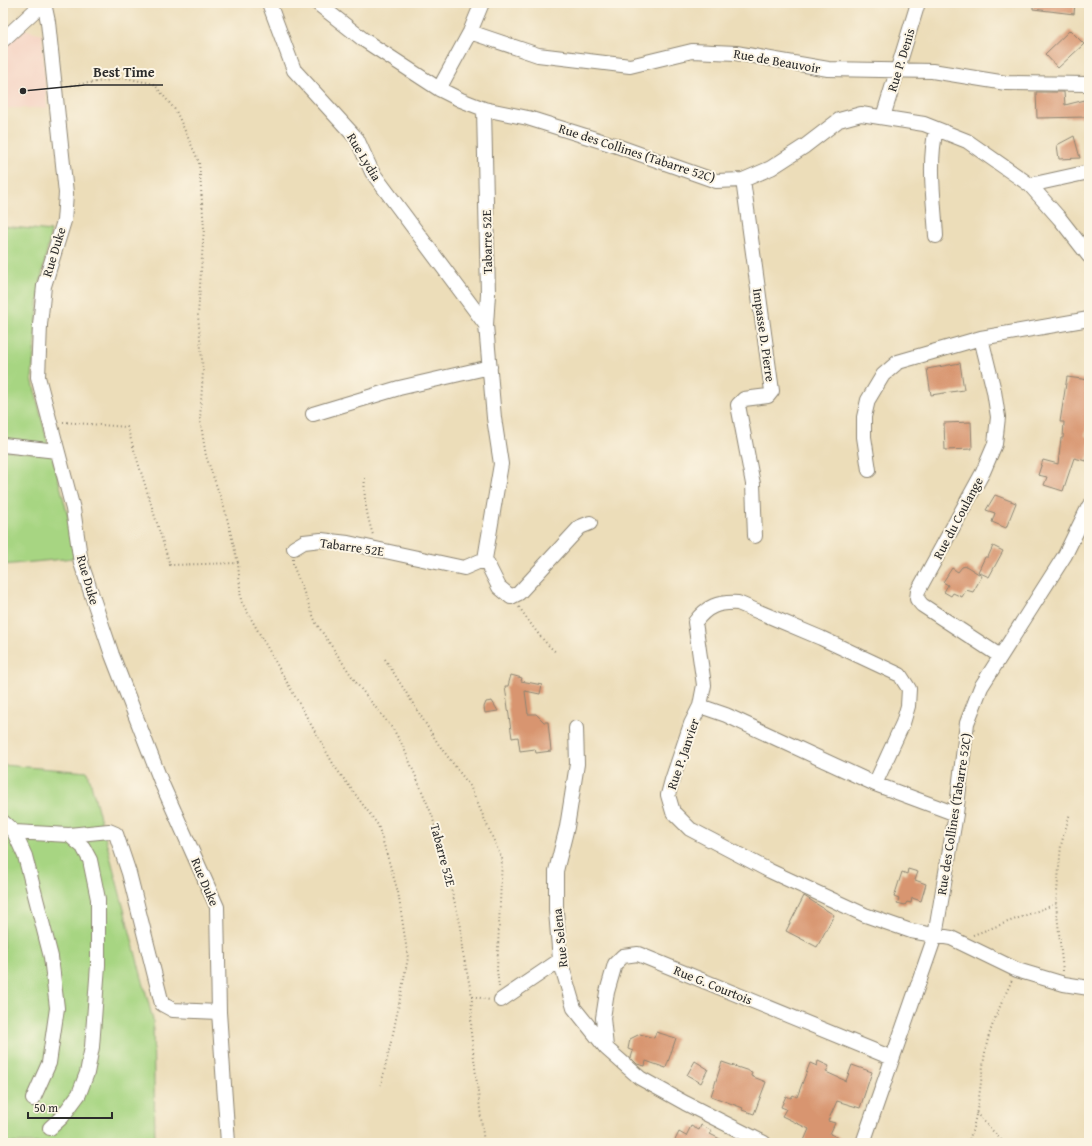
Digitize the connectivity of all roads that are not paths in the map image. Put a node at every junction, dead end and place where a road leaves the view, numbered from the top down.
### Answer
1 (43, 3) edge
2 (270, 3) edge
3 (317, 3) edge
4 (482, 3) edge
5 (918, 3) edge
6 (470, 32) junction
7 (3, 40) edge
8 (897, 71) junction
9 (1089, 84) edge
10 (439, 89) junction
11 (484, 109) junction
12 (883, 117) junction
13 (936, 129) junction
14 (1089, 172) edge
15 (743, 180) junction
16 (1030, 186) junction
17 (936, 236) dead end
18 (1089, 256) edge
19 (1089, 319) edge
20 (486, 325) junction
21 (981, 338) junction
22 (490, 368) junction
23 (313, 414) dead end
24 (3, 445) edge
25 (57, 451) junction
26 (869, 470) dead end
27 (1089, 506) edge
28 (590, 523) dead end
29 (755, 536) dead end
30 (294, 548) road end
31 (485, 559) junction
32 (1000, 656) junction
33 (700, 706) junction
34 (576, 728) dead end
35 (875, 784) junction
36 (956, 814) junction
37 (3, 822) edge
38 (14, 832) junction
39 (69, 835) junction
40 (934, 936) junction
41 (560, 960) junction
42 (1089, 988) edge
43 (501, 1000) road end
44 (219, 1012) junction
45 (606, 1048) junction
46 (892, 1058) junction
47 (33, 1099) dead end
48 (50, 1128) dead end
49 (228, 1143) edge
50 (764, 1143) edge
51 (863, 1143) edge

1 - 7 street
1 - 25 street, Rue Duke
2 - 20 street, Rue Lydia
3 - 10 street, Rue des Collines (Tabarre 52C)
4 - 6 street
5 - 8 street, Rue P. Denis
6 - 8 street, Rue de Beauvoir
6 - 10 street
8 - 9 street, Rue de Beauvoir
8 - 12 street, Rue P. Denis
10 - 11 street, Rue des Collines (Tabarre 52C)
11 - 15 street, Rue des Collines (Tabarre 52C)
11 - 20 street, Tabarre 52E
12 - 13 street, Rue des Collines (Tabarre 52C)
12 - 15 street, Rue des Collines (Tabarre 52C)
13 - 16 street, Rue des Collines (Tabarre 52C)
13 - 17 street
14 - 16 street
15 - 29 street, Impasse D. Pierre
16 - 18 street, Rue des Collines (Tabarre 52C)
19 - 21 street
20 - 22 street, Tabarre 52E
21 - 26 street
21 - 32 street, Rue du Coulange
22 - 23 street
22 - 31 street, Tabarre 52E
24 - 25 street
25 - 44 street, Rue Duke
27 - 32 street, Rue des Collines (Tabarre 52C)
28 - 31 street
30 - 31 street, Tabarre 52E
32 - 36 street, Rue des Collines (Tabarre 52C)
33 - 35 street, Rue P. Janvier
33 - 35 street
33 - 40 street, Rue P. Janvier
34 - 41 street, Rue Selena
35 - 36 street, Rue P. Janvier
36 - 40 street, Rue des Collines (Tabarre 52C)
37 - 38 street
38 - 39 street
38 - 47 street
39 - 44 street
39 - 48 street
40 - 42 street, Rue P. Janvier
40 - 46 street, Rue des Collines (Tabarre 52C)
41 - 43 street
41 - 45 street, Rue Selena
44 - 49 street, Rue Duke
45 - 46 street, Rue G. Courtois
45 - 50 street, Rue Selena
46 - 51 street, Rue des Collines (Tabarre 52C)

